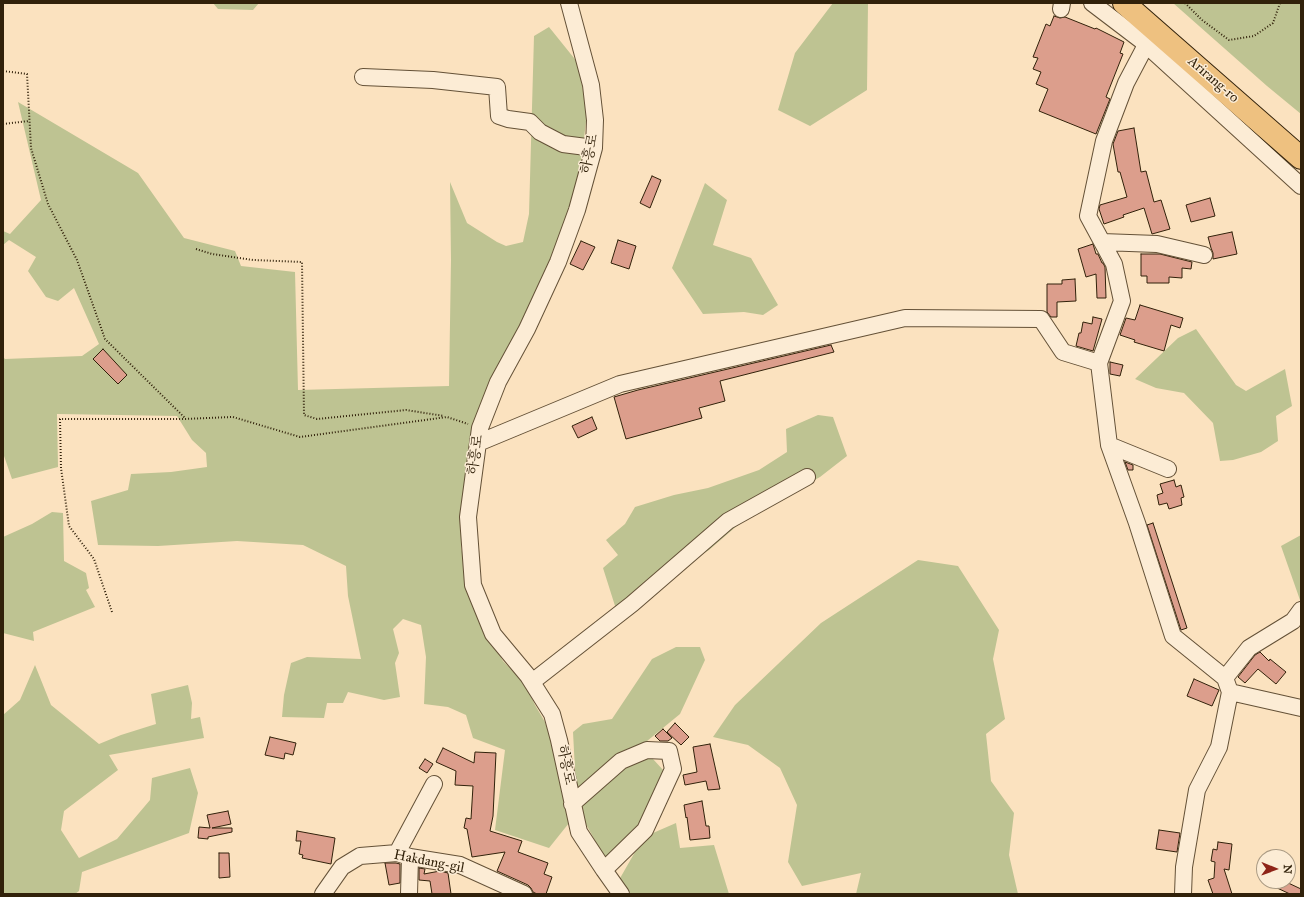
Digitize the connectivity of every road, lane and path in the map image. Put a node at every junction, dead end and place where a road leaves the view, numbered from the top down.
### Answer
1 (569, 3) edge
2 (1092, 3) edge
3 (1124, 3) edge
4 (1147, 3) edge
5 (1185, 3) edge
6 (1280, 3) edge
7 (1146, 45) junction
8 (3, 72) edge
9 (362, 77) dead end
10 (30, 121) junction
11 (3, 124) edge
12 (1301, 140) edge
13 (594, 148) junction
14 (1301, 158) edge
15 (1301, 186) edge
16 (1102, 242) junction
17 (196, 248) dead end
18 (1204, 255) dead end
19 (1099, 363) junction
20 (447, 417) junction
21 (185, 419) junction
22 (479, 436) junction
23 (1109, 445) junction
24 (1168, 469) dead end
25 (807, 477) dead end
26 (1301, 610) edge
27 (112, 612) dead end
28 (532, 682) junction
29 (1227, 685) junction
30 (1301, 708) edge
31 (434, 784) dead end
32 (572, 804) junction
33 (403, 855) junction
34 (604, 870) junction
35 (323, 894) edge
36 (409, 894) edge
37 (524, 894) edge
38 (621, 894) edge
39 (1183, 894) edge

1 - 13 street, 하흥로
2 - 7 street
3 - 14 highway, Arirang-ro
4 - 12 highway, Arirang-ro
5 - 6 path
7 - 15 street
7 - 16 street
8 - 10 path
9 - 13 street
10 - 11 path
10 - 21 path
13 - 22 street, 하흥로
16 - 18 street
16 - 19 street
17 - 20 path
19 - 22 street
19 - 23 street
20 - 21 path
20 - 22 path
21 - 27 path
22 - 28 street, 하흥로
23 - 24 street
23 - 29 street
25 - 28 street
26 - 29 street
28 - 32 street, 하흥로
29 - 30 street
29 - 39 street
31 - 33 street
32 - 34 street, 하흥로
32 - 34 street
33 - 35 street, Hakdang-gil
33 - 36 street
33 - 37 street, Hakdang-gil
34 - 38 street, 하흥로

